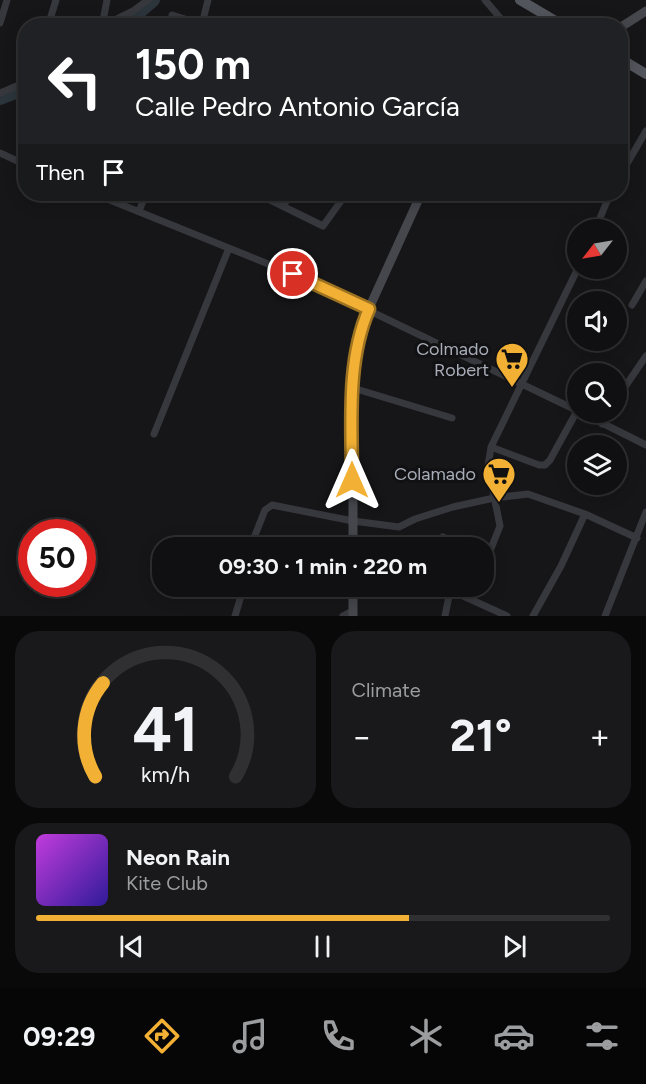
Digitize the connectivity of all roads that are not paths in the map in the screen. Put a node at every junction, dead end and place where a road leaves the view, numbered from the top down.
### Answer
1 (7, 0) edge
2 (56, 0) edge
3 (106, 0) edge
4 (148, 0) edge
5 (208, 0) edge
6 (485, 0) edge
7 (520, 0) edge
8 (646, 12) edge
9 (172, 15) dead end
10 (50, 18) edge
11 (104, 18) edge
12 (118, 18) edge
13 (182, 18) edge
14 (206, 18) edge
15 (500, 18) edge
16 (550, 18) edge
17 (0, 23) edge
18 (628, 23) edge
19 (628, 62) edge
20 (646, 74) edge
21 (18, 85) edge
22 (0, 93) edge
23 (646, 131) edge
24 (0, 153) edge
25 (18, 161) edge
26 (628, 162) edge
27 (113, 201) edge
28 (143, 201) edge
29 (273, 201) edge
30 (286, 201) edge
31 (341, 201) edge
32 (418, 201) edge
33 (607, 201) edge
34 (283, 206) junction
35 (139, 211) junction
36 (600, 219) edge
37 (229, 248) junction
38 (573, 279) edge
39 (646, 281) edge
40 (632, 305) dead end
41 (369, 309) junction
42 (646, 356) edge
43 (521, 384) junction
44 (627, 384) edge
45 (353, 388) junction
46 (567, 407) edge
47 (452, 418) dead end
48 (572, 423) edge
49 (603, 424) edge
50 (154, 434) dead end
51 (646, 446) edge
52 (491, 447) junction
53 (494, 498) junction
54 (646, 512) edge
55 (585, 514) junction
56 (353, 521) junction
57 (254, 537) edge
58 (353, 537) edge
59 (494, 538) edge
60 (637, 538) junction
61 (241, 597) edge
62 (353, 597) edge
63 (449, 597) edge
64 (464, 597) edge
65 (353, 614) edge
66 (235, 616) edge
67 (343, 616) edge
68 (445, 616) edge
69 (507, 616) edge
70 (532, 616) edge
71 (605, 616) edge

1 - 17 street
2 - 10 street
3 - 11 street
4 - 12 street
5 - 14 street
6 - 15 street
7 - 16 main road
8 - 18 main road
9 - 13 street
19 - 20 main road
21 - 22 street
23 - 26 street
24 - 25 street
27 - 35 street
28 - 35 street
29 - 34 street
30 - 34 street
31 - 34 street
32 - 41 main road
33 - 36 street
35 - 37 street
37 - 41 street
37 - 50 street
38 - 43 street
39 - 40 street
41 - 43 street
41 - 45 main road
42 - 44 street
43 - 46 street
43 - 52 street
45 - 47 street
45 - 56 main road
48 - 52 street
49 - 51 street
52 - 53 street
53 - 55 street
53 - 56 street
53 - 59 street
54 - 60 street
55 - 60 street
55 - 70 street
56 - 57 street
56 - 58 main road
60 - 71 street
61 - 66 street
62 - 65 main road
63 - 68 street
64 - 69 street
65 - 67 street

